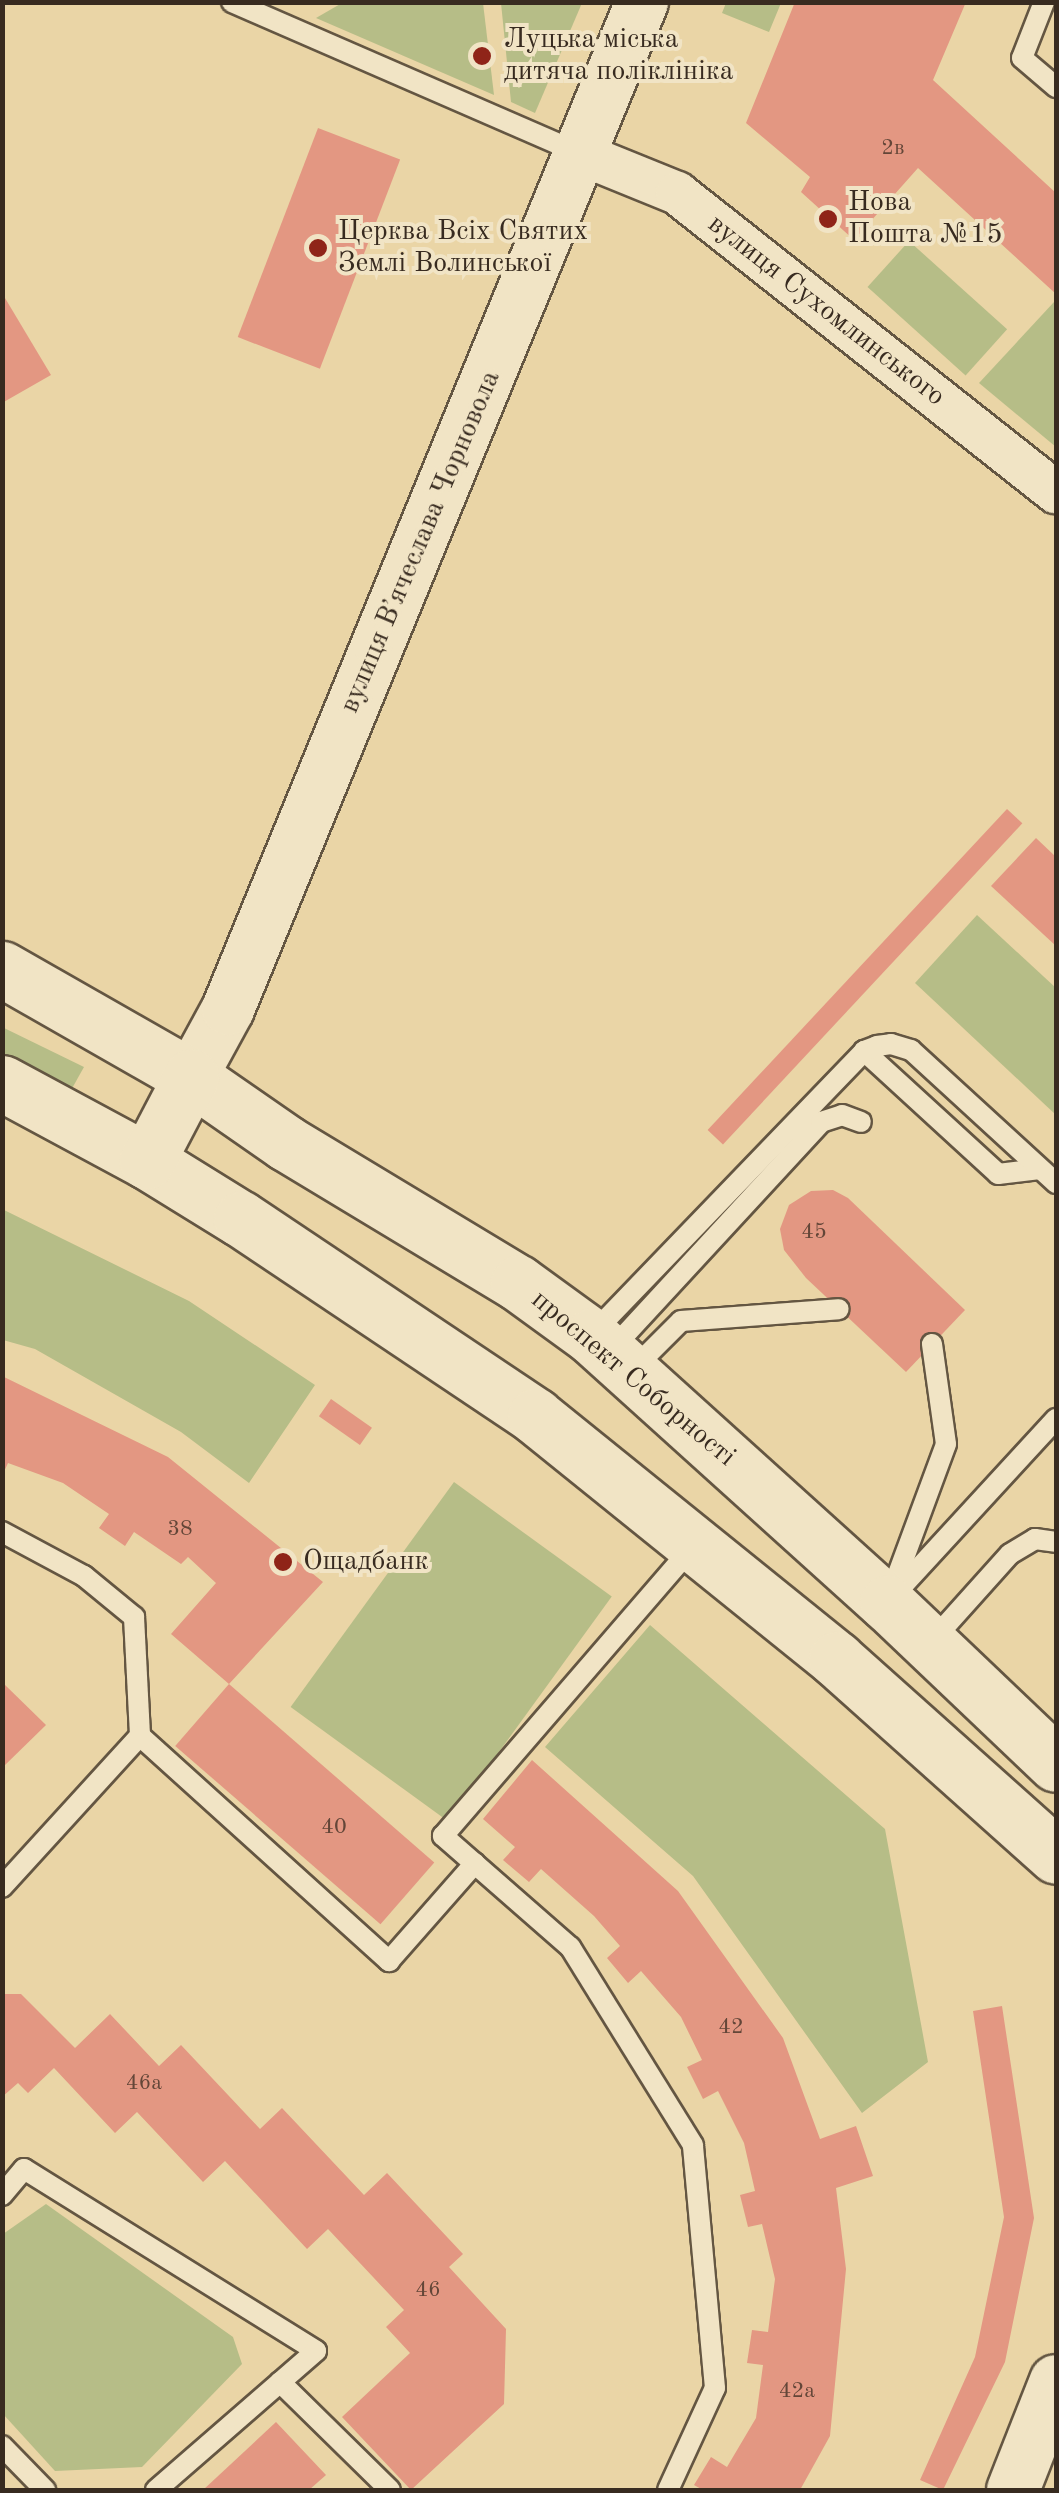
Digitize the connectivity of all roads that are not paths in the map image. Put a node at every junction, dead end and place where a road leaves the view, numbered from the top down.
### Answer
1 (232, 2) edge
2 (642, 2) edge
3 (1044, 2) edge
4 (1056, 86) edge
5 (581, 154) junction
6 (1056, 492) edge
7 (2, 969) edge
8 (864, 1051) junction
9 (191, 1078) junction
10 (2, 1084) edge
11 (860, 1122) dead end
12 (147, 1161) junction
13 (1040, 1168) junction
14 (1056, 1184) edge
15 (839, 1309) dead end
16 (932, 1344) dead end
17 (611, 1353) junction
18 (1056, 1419) edge
19 (2, 1532) edge
20 (1056, 1542) edge
21 (696, 1544) junction
22 (888, 1603) junction
23 (930, 1643) junction
24 (836, 1659) junction
25 (881, 1698) junction
26 (140, 1736) junction
27 (1056, 1764) edge
28 (1056, 1856) edge
29 (474, 1863) junction
30 (2, 1887) edge
31 (2, 2195) edge
32 (1056, 2381) edge
33 (280, 2382) junction
34 (2, 2446) edge
35 (45, 2490) edge
36 (156, 2490) edge
37 (390, 2490) edge
38 (668, 2490) edge
39 (1012, 2490) edge

1 - 5 lane
2 - 5 street, вулиця Вʼячеслава Чорновола
3 - 4 lane
5 - 6 street, вулиця Сухомлинського
5 - 9 street, вулиця Вʼячеслава Чорновола
7 - 9 main road, проспект Соборності
8 - 13 lane
8 - 13 lane
8 - 17 lane
9 - 12 main road
9 - 17 main road, проспект Соборності
10 - 12 main road
11 - 17 lane
12 - 21 main road
13 - 14 lane
15 - 17 lane
16 - 22 lane
17 - 22 main road, проспект Соборності
18 - 22 lane
19 - 26 lane
20 - 23 lane
21 - 24 main road
21 - 29 lane
22 - 23 main road, проспект Соборності
22 - 24 main road
23 - 25 main road
23 - 27 main road, проспект Соборності
24 - 25 main road
25 - 28 main road
26 - 29 lane
26 - 30 lane
29 - 38 lane
31 - 33 lane
32 - 39 street
33 - 36 lane
33 - 37 lane
34 - 35 lane

